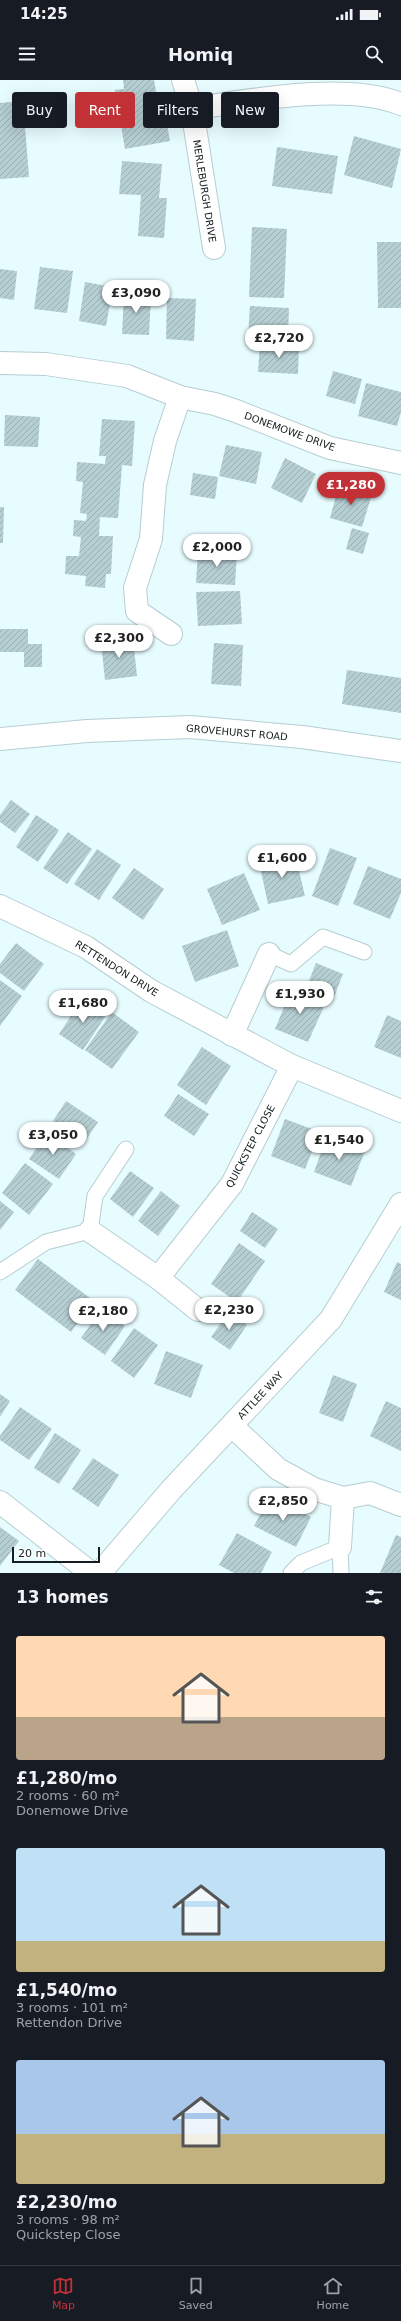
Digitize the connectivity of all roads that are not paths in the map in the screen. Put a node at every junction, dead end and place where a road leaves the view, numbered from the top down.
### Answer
1 (183, 80) edge
2 (187, 92) edge
3 (391, 94) edge
4 (213, 106) edge
5 (195, 128) edge
6 (214, 248) dead end
7 (0, 363) edge
8 (180, 397) junction
9 (401, 463) edge
10 (171, 634) dead end
11 (0, 739) edge
12 (401, 752) edge
13 (0, 906) edge
14 (364, 952) dead end
15 (269, 954) joint
16 (232, 1035) junction
17 (292, 1066) junction
18 (401, 1111) edge
19 (126, 1149) dead end
20 (401, 1204) edge
21 (90, 1231) junction
22 (0, 1272) edge
23 (158, 1278) junction
24 (198, 1310) dead end
25 (232, 1426) junction
26 (343, 1498) junction
27 (0, 1502) edge
28 (401, 1505) edge
29 (340, 1547) junction
30 (91, 1573) edge
31 (100, 1573) edge
32 (291, 1573) edge
33 (341, 1573) edge

1 - 2 street, MERLEBURGH DRIVE
3 - 4 street
5 - 6 street, MERLEBURGH DRIVE
7 - 8 street, DONEMOWE DRIVE
8 - 9 street, DONEMOWE DRIVE
8 - 10 street
11 - 12 street, GROVEHURST ROAD
13 - 16 street, RETTENDON DRIVE
14 - 15 lane
15 - 16 street
16 - 17 street, RETTENDON DRIVE
17 - 18 street, RETTENDON DRIVE
17 - 23 street, QUICKSTEP CLOSE
19 - 21 lane
20 - 25 street, ATTLEE WAY
21 - 22 lane
21 - 23 street
23 - 24 street
25 - 26 street
25 - 31 street, ATTLEE WAY
26 - 28 street
26 - 29 street
27 - 30 street
29 - 32 lane
29 - 33 lane

